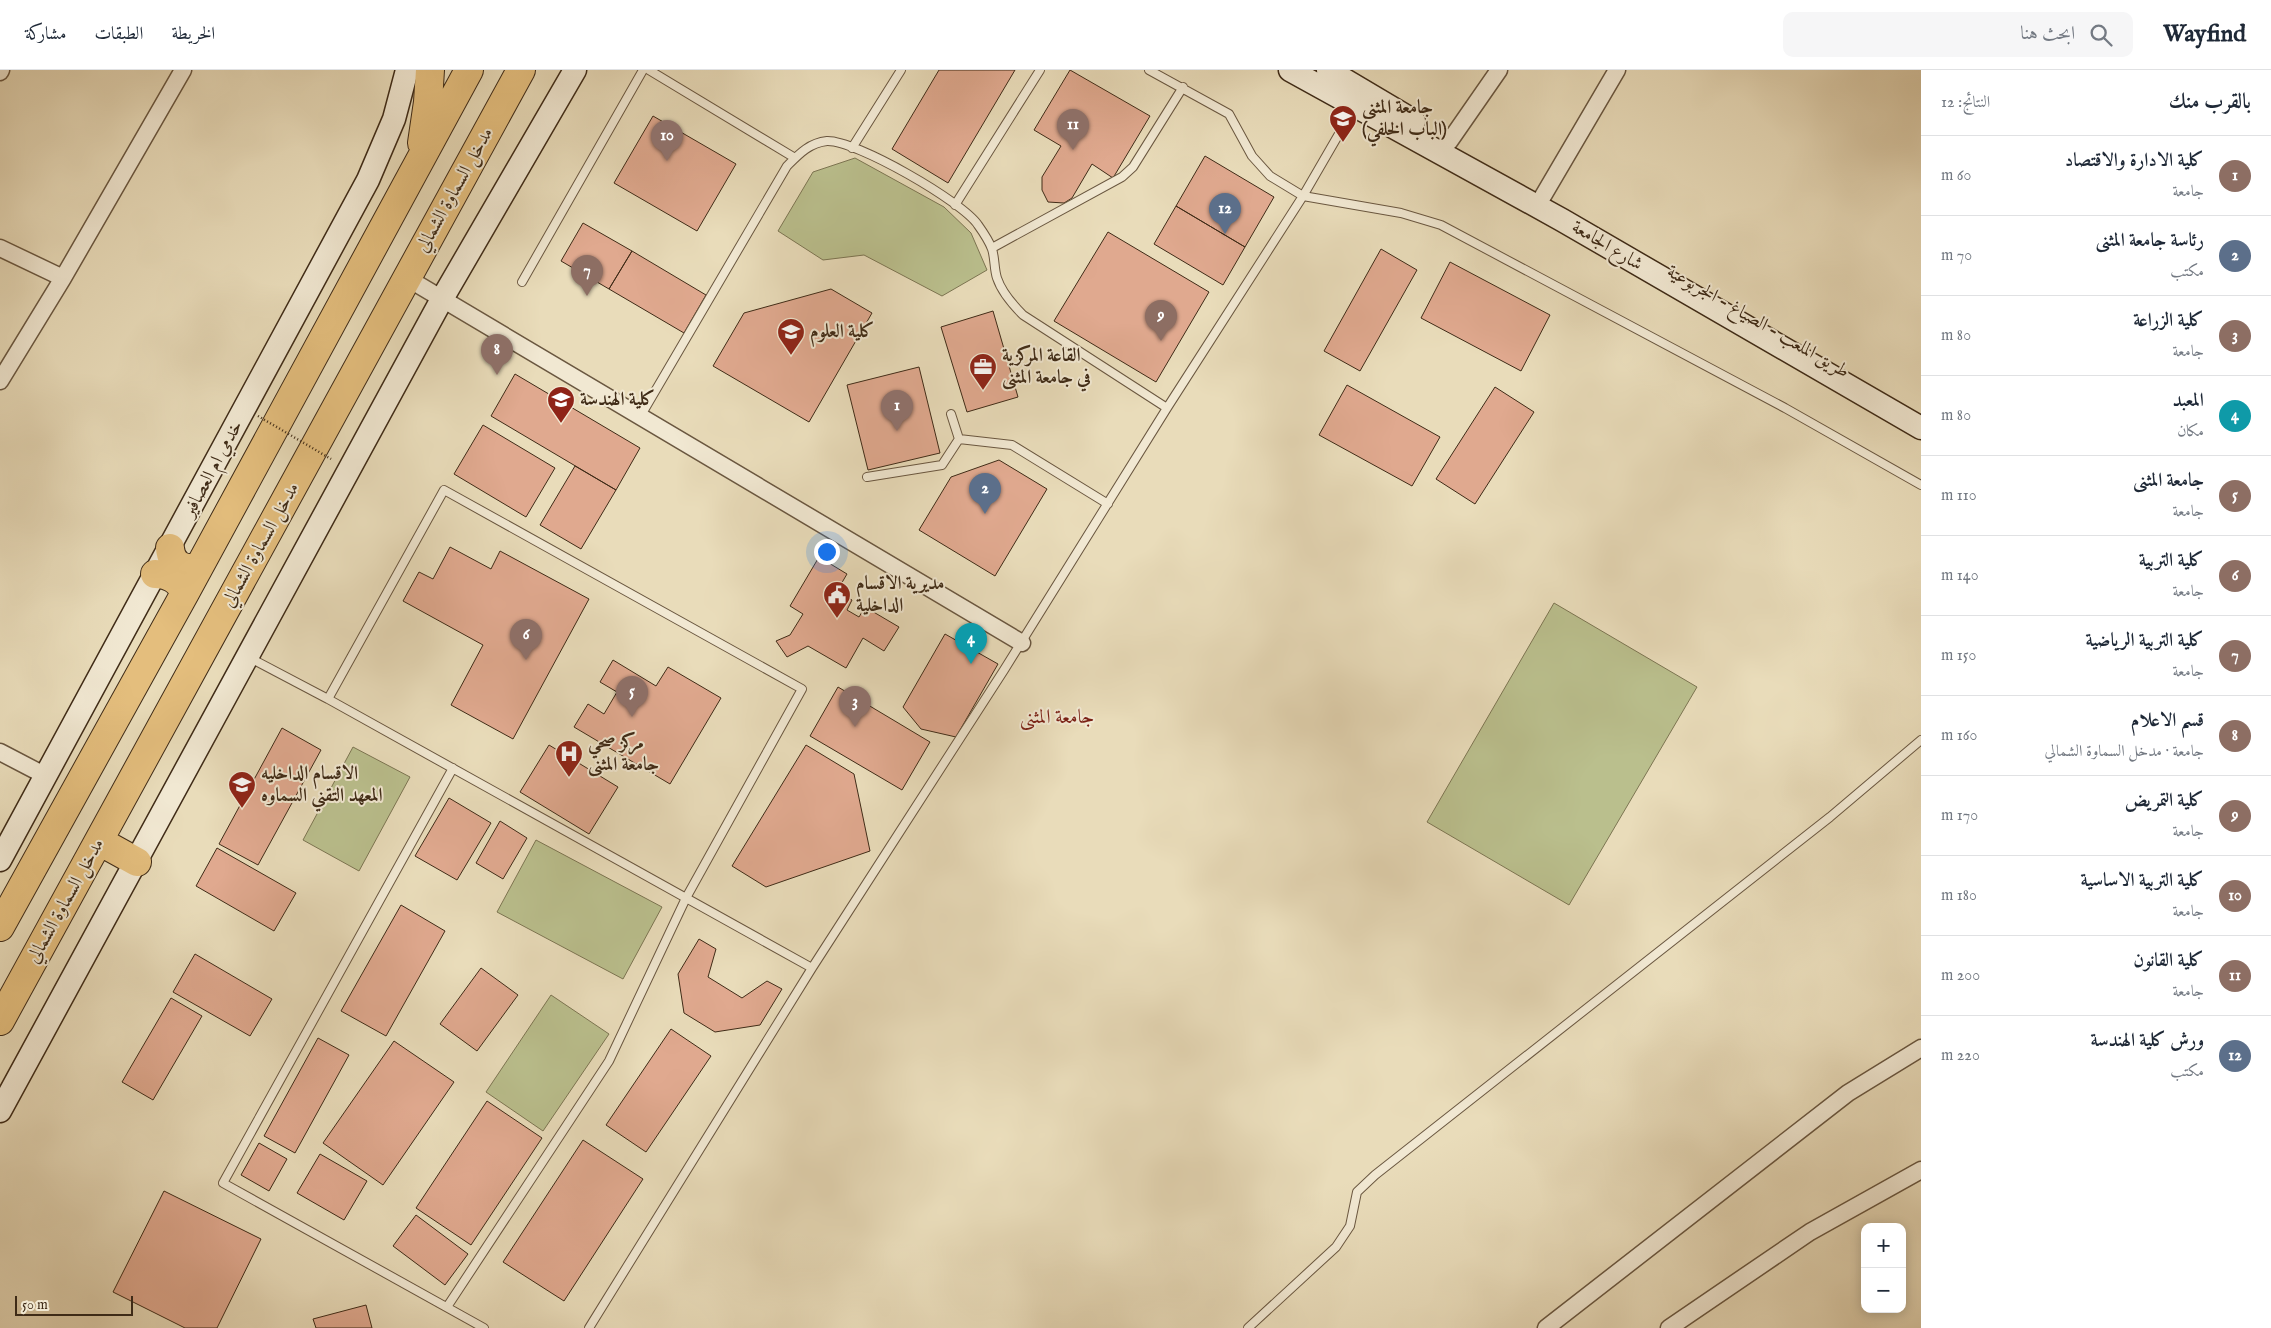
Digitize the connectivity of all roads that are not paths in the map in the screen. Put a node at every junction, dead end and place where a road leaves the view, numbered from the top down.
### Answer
1 (182, 70) edge
2 (407, 70) edge
3 (430, 70) edge
4 (469, 70) edge
5 (521, 70) edge
6 (575, 70) edge
7 (643, 70) edge
8 (649, 70) edge
9 (901, 70) edge
10 (1040, 70) edge
11 (1149, 70) edge
12 (1290, 70) edge
13 (1499, 70) edge
14 (1617, 70) edge
15 (1323, 75) edge
16 (1183, 87) junction
17 (1360, 98) junction
18 (1449, 142) junction
19 (852, 148) junction
20 (795, 158) junction
21 (414, 171) junction
22 (1303, 196) junction
23 (1544, 196) junction
24 (955, 205) junction
25 (0, 248) edge
26 (992, 248) junction
27 (63, 278) junction
28 (407, 278) junction
29 (522, 282) dead end
30 (442, 299) junction
31 (0, 381) edge
32 (1167, 408) junction
33 (951, 414) dead end
34 (1921, 416) edge
35 (640, 417) junction
36 (1921, 428) edge
37 (959, 439) junction
38 (867, 477) dead end
39 (1921, 485) edge
40 (1108, 504) junction
41 (167, 567) junction
42 (1022, 642) junction
43 (248, 657) junction
44 (328, 699) junction
45 (1921, 740) edge
46 (0, 752) edge
47 (453, 768) junction
48 (46, 776) junction
49 (99, 841) junction
50 (0, 860) edge
51 (137, 862) junction
52 (686, 898) junction
53 (0, 927) edge
54 (812, 968) junction
55 (0, 1021) edge
56 (1921, 1048) edge
57 (0, 1111) edge
58 (1921, 1170) edge
59 (447, 1307) junction
60 (484, 1328) edge
61 (589, 1328) edge
62 (1248, 1328) edge
63 (1546, 1328) edge
64 (1669, 1328) edge

1 - 27 street
2 - 41 main road, خدمي ام العصافير
3 - 21 highway
4 - 21 highway
5 - 28 highway, مدخل السماوة الشمالي
6 - 30 main road
7 - 29 lane
8 - 20 lane
9 - 19 lane
10 - 24 lane
11 - 16 lane
12 - 15 main road, شارع الجامعة
13 - 18 street
14 - 23 street
15 - 17 main road, شارع الجامعة
16 - 22 lane
16 - 26 lane
17 - 18 main road, طريق الملعب - الصياغ - الجربوعية
17 - 22 lane
17 - 36 main road, شارع الجامعة
18 - 23 main road, طريق الملعب - الصياغ - الجربوعية
19 - 20 lane
19 - 24 lane
20 - 35 lane
21 - 41 highway
22 - 32 lane
22 - 39 lane
23 - 34 main road, طريق الملعب - الصياغ - الجربوعية
24 - 26 lane
25 - 27 street
26 - 32 lane
27 - 31 street
28 - 30 street
28 - 49 highway, مدخل السماوة الشمالي
30 - 35 street
30 - 43 main road
32 - 40 lane
33 - 37 lane
35 - 42 street
37 - 38 lane
37 - 40 lane
40 - 42 lane
41 - 48 main road, خدمي ام العصافير
41 - 53 highway
42 - 54 lane
43 - 44 lane
43 - 51 main road
44 - 47 lane
44 - 52 lane
45 - 62 lane
46 - 48 street
47 - 52 lane
47 - 59 lane
48 - 50 main road, خدمي ام العصافير
49 - 51 highway
49 - 55 highway, مدخل السماوة الشمالي
51 - 57 main road
52 - 54 lane
52 - 59 lane
54 - 61 lane
56 - 63 street
58 - 64 street
59 - 60 lane

